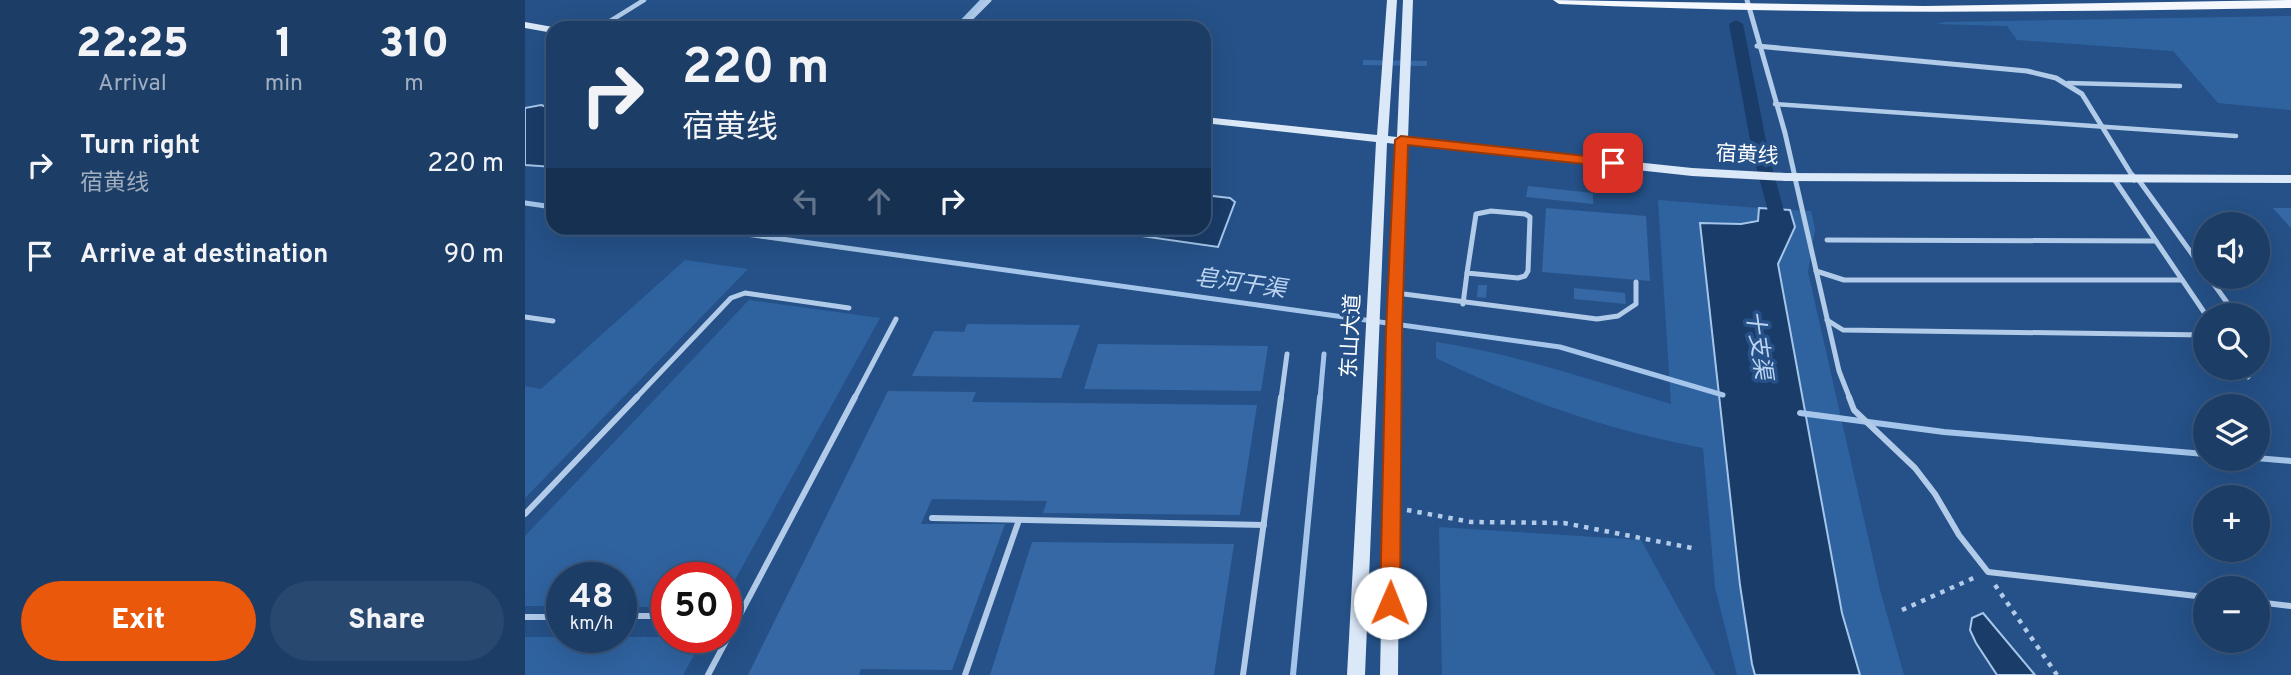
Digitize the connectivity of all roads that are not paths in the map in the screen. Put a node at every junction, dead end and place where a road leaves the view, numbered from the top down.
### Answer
1 (645, 0) edge
2 (989, 0) edge
3 (1392, 0) edge
4 (1408, 0) edge
5 (1559, 0) edge
6 (1747, 4) edge
7 (2291, 4) edge
8 (610, 21) edge
9 (968, 21) edge
10 (525, 25) edge
11 (546, 29) edge
12 (1757, 46) junction
13 (2068, 83) junction
14 (2180, 86) dead end
15 (1775, 104) junction
16 (1211, 121) edge
17 (2102, 126) junction
18 (2236, 136) dead end
19 (1382, 138) junction
20 (1401, 140) junction
21 (1790, 177) junction
22 (2114, 179) junction
23 (2136, 179) junction
24 (2289, 181) edge
25 (1827, 240) dead end
26 (2156, 241) junction
27 (2193, 256) edge
28 (1816, 271) junction
29 (1467, 272) junction
30 (2182, 280) junction
31 (1636, 282) dead end
32 (1396, 293) junction
33 (2198, 303) edge
34 (1463, 304) junction
35 (849, 308) dead end
36 (525, 317) edge
37 (896, 319) dead end
38 (1827, 320) junction
39 (553, 321) dead end
40 (2193, 335) edge
41 (1287, 354) dead end
42 (1855, 412) joint
43 (525, 514) edge
44 (932, 518) dead end
45 (1019, 520) junction
46 (1264, 524) junction
47 (2193, 596) edge
48 (2270, 604) edge
49 (2291, 606) edge
50 (742, 610) edge
51 (525, 617) edge
52 (546, 617) edge
53 (720, 653) edge
54 (708, 675) edge
55 (965, 675) edge
56 (1243, 675) edge
57 (1356, 675) edge
58 (1389, 675) edge

1 - 8 lane
2 - 9 street
3 - 19 main road, 东山大道
4 - 20 main road, 东山大道
5 - 6 main road
6 - 7 main road
6 - 12 street
10 - 11 main road
12 - 13 street
12 - 15 street
13 - 14 lane
13 - 17 street
15 - 17 lane
15 - 21 street
16 - 19 main road, 宿黄线
17 - 18 lane
17 - 23 street
19 - 20 main road, 宿黄线
19 - 57 main road, 东山大道
20 - 21 main road, 宿黄线
20 - 32 main road, 东山大道
21 - 22 main road, 宿黄线
21 - 28 lane
22 - 23 main road, 宿黄线
22 - 26 lane
23 - 24 main road, 宿黄线
23 - 27 lane
25 - 26 lane
26 - 30 lane
28 - 30 lane
28 - 38 lane
29 - 29 lane
29 - 34 lane
30 - 33 lane
31 - 34 lane
32 - 34 lane
32 - 58 main road, 东山大道
35 - 43 lane
36 - 39 lane
37 - 50 lane
38 - 40 lane
38 - 42 lane
41 - 46 lane
42 - 47 lane
44 - 45 lane
45 - 46 lane
45 - 55 lane
46 - 56 lane
48 - 49 lane
51 - 52 lane
53 - 54 lane

